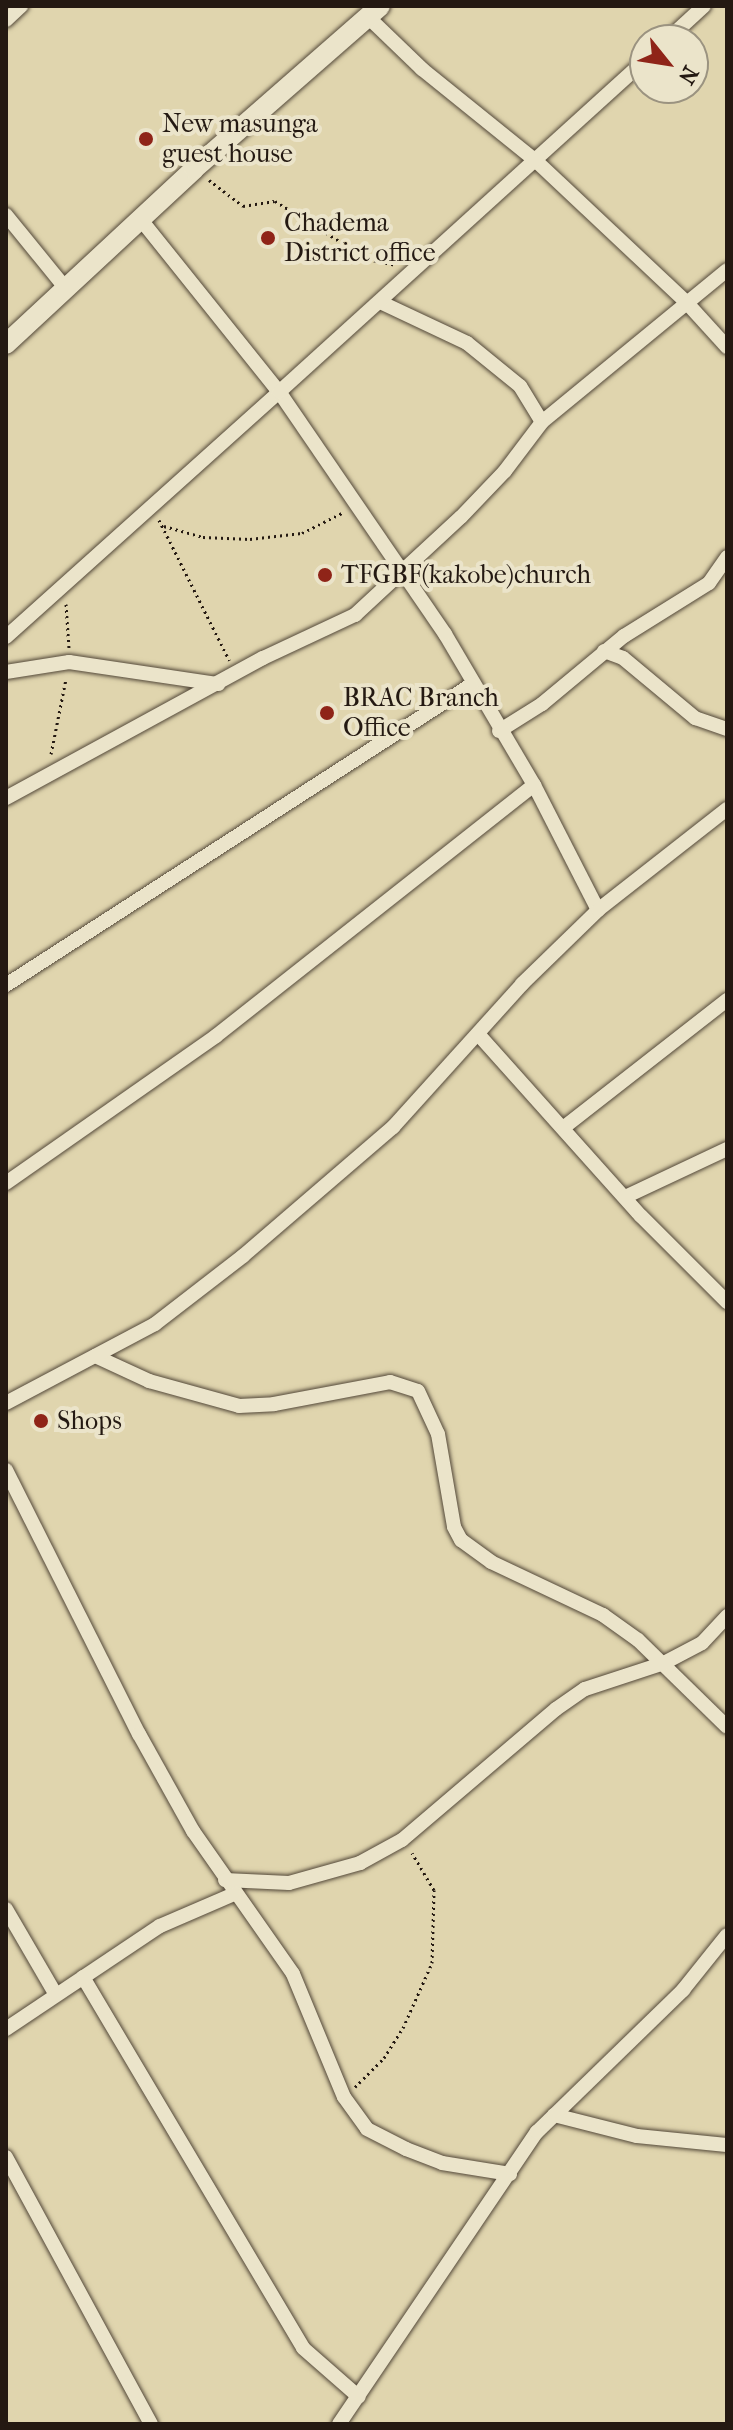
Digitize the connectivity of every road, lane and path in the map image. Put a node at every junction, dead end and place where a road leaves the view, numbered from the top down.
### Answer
1 (21, 6) edge
2 (704, 6) edge
3 (374, 12) edge
4 (6, 20) edge
5 (684, 24) edge
6 (629, 75) edge
7 (536, 161) junction
8 (194, 169) junction
9 (6, 215) edge
10 (142, 221) junction
11 (419, 266) junction
12 (727, 270) edge
13 (67, 290) junction
14 (380, 302) junction
15 (686, 302) junction
16 (6, 344) edge
17 (727, 347) edge
18 (279, 392) junction
19 (542, 422) junction
20 (358, 504) junction
21 (148, 507) junction
22 (164, 526) junction
23 (727, 557) edge
24 (402, 572) junction
25 (63, 584) junction
26 (6, 637) edge
27 (604, 651) junction
28 (69, 662) junction
29 (6, 672) edge
30 (235, 674) junction
31 (218, 684) junction
32 (471, 685) junction
33 (727, 729) edge
34 (499, 731) junction
35 (45, 778) junction
36 (534, 785) junction
37 (6, 798) edge
38 (727, 809) edge
39 (598, 910) junction
40 (6, 985) edge
41 (727, 1000) edge
42 (478, 1034) junction
43 (563, 1128) junction
44 (727, 1149) edge
45 (6, 1183) edge
46 (625, 1197) junction
47 (727, 1302) edge
48 (95, 1356) junction
49 (6, 1403) edge
50 (6, 1470) edge
51 (727, 1616) edge
52 (664, 1663) junction
53 (727, 1727) edge
54 (402, 1840) junction
55 (225, 1880) junction
56 (234, 1894) junction
57 (6, 1909) edge
58 (727, 1935) edge
59 (83, 1977) junction
60 (56, 1995) junction
61 (6, 2029) edge
62 (344, 2097) junction
63 (554, 2115) junction
64 (727, 2145) edge
65 (6, 2157) edge
66 (510, 2174) junction
67 (359, 2397) junction
68 (151, 2424) edge
69 (339, 2424) edge

1 - 4 street
2 - 5 street
3 - 7 street
3 - 8 main road
6 - 7 street
7 - 11 street
7 - 15 street
8 - 10 main road
8 - 11 path
9 - 13 street
10 - 13 main road
10 - 18 street
11 - 14 street
12 - 15 street
13 - 16 main road
14 - 18 street
14 - 19 street
15 - 17 street
15 - 19 street
18 - 20 street
18 - 21 street
19 - 24 street
20 - 22 path
20 - 24 street
21 - 22 path
21 - 25 street
22 - 30 path
23 - 27 street
24 - 30 street
24 - 32 street
25 - 26 street
25 - 28 path
27 - 33 street
27 - 34 street
28 - 29 street
28 - 31 street
28 - 35 path
30 - 31 street
31 - 35 street
32 - 34 street
32 - 40 street
34 - 36 street
35 - 37 street
36 - 39 street
36 - 45 street
38 - 39 street
39 - 42 street
41 - 43 street
42 - 43 street
42 - 48 street
43 - 46 street
44 - 46 street
46 - 47 street
48 - 49 street
48 - 52 street
50 - 55 street
51 - 52 street
52 - 53 street
52 - 54 street
54 - 55 street
54 - 62 path
55 - 56 street
56 - 59 street
56 - 62 street
57 - 60 street
58 - 63 street
59 - 60 street
59 - 67 street
60 - 61 street
62 - 66 street
63 - 64 street
63 - 66 street
65 - 68 street
66 - 67 street
67 - 69 street

